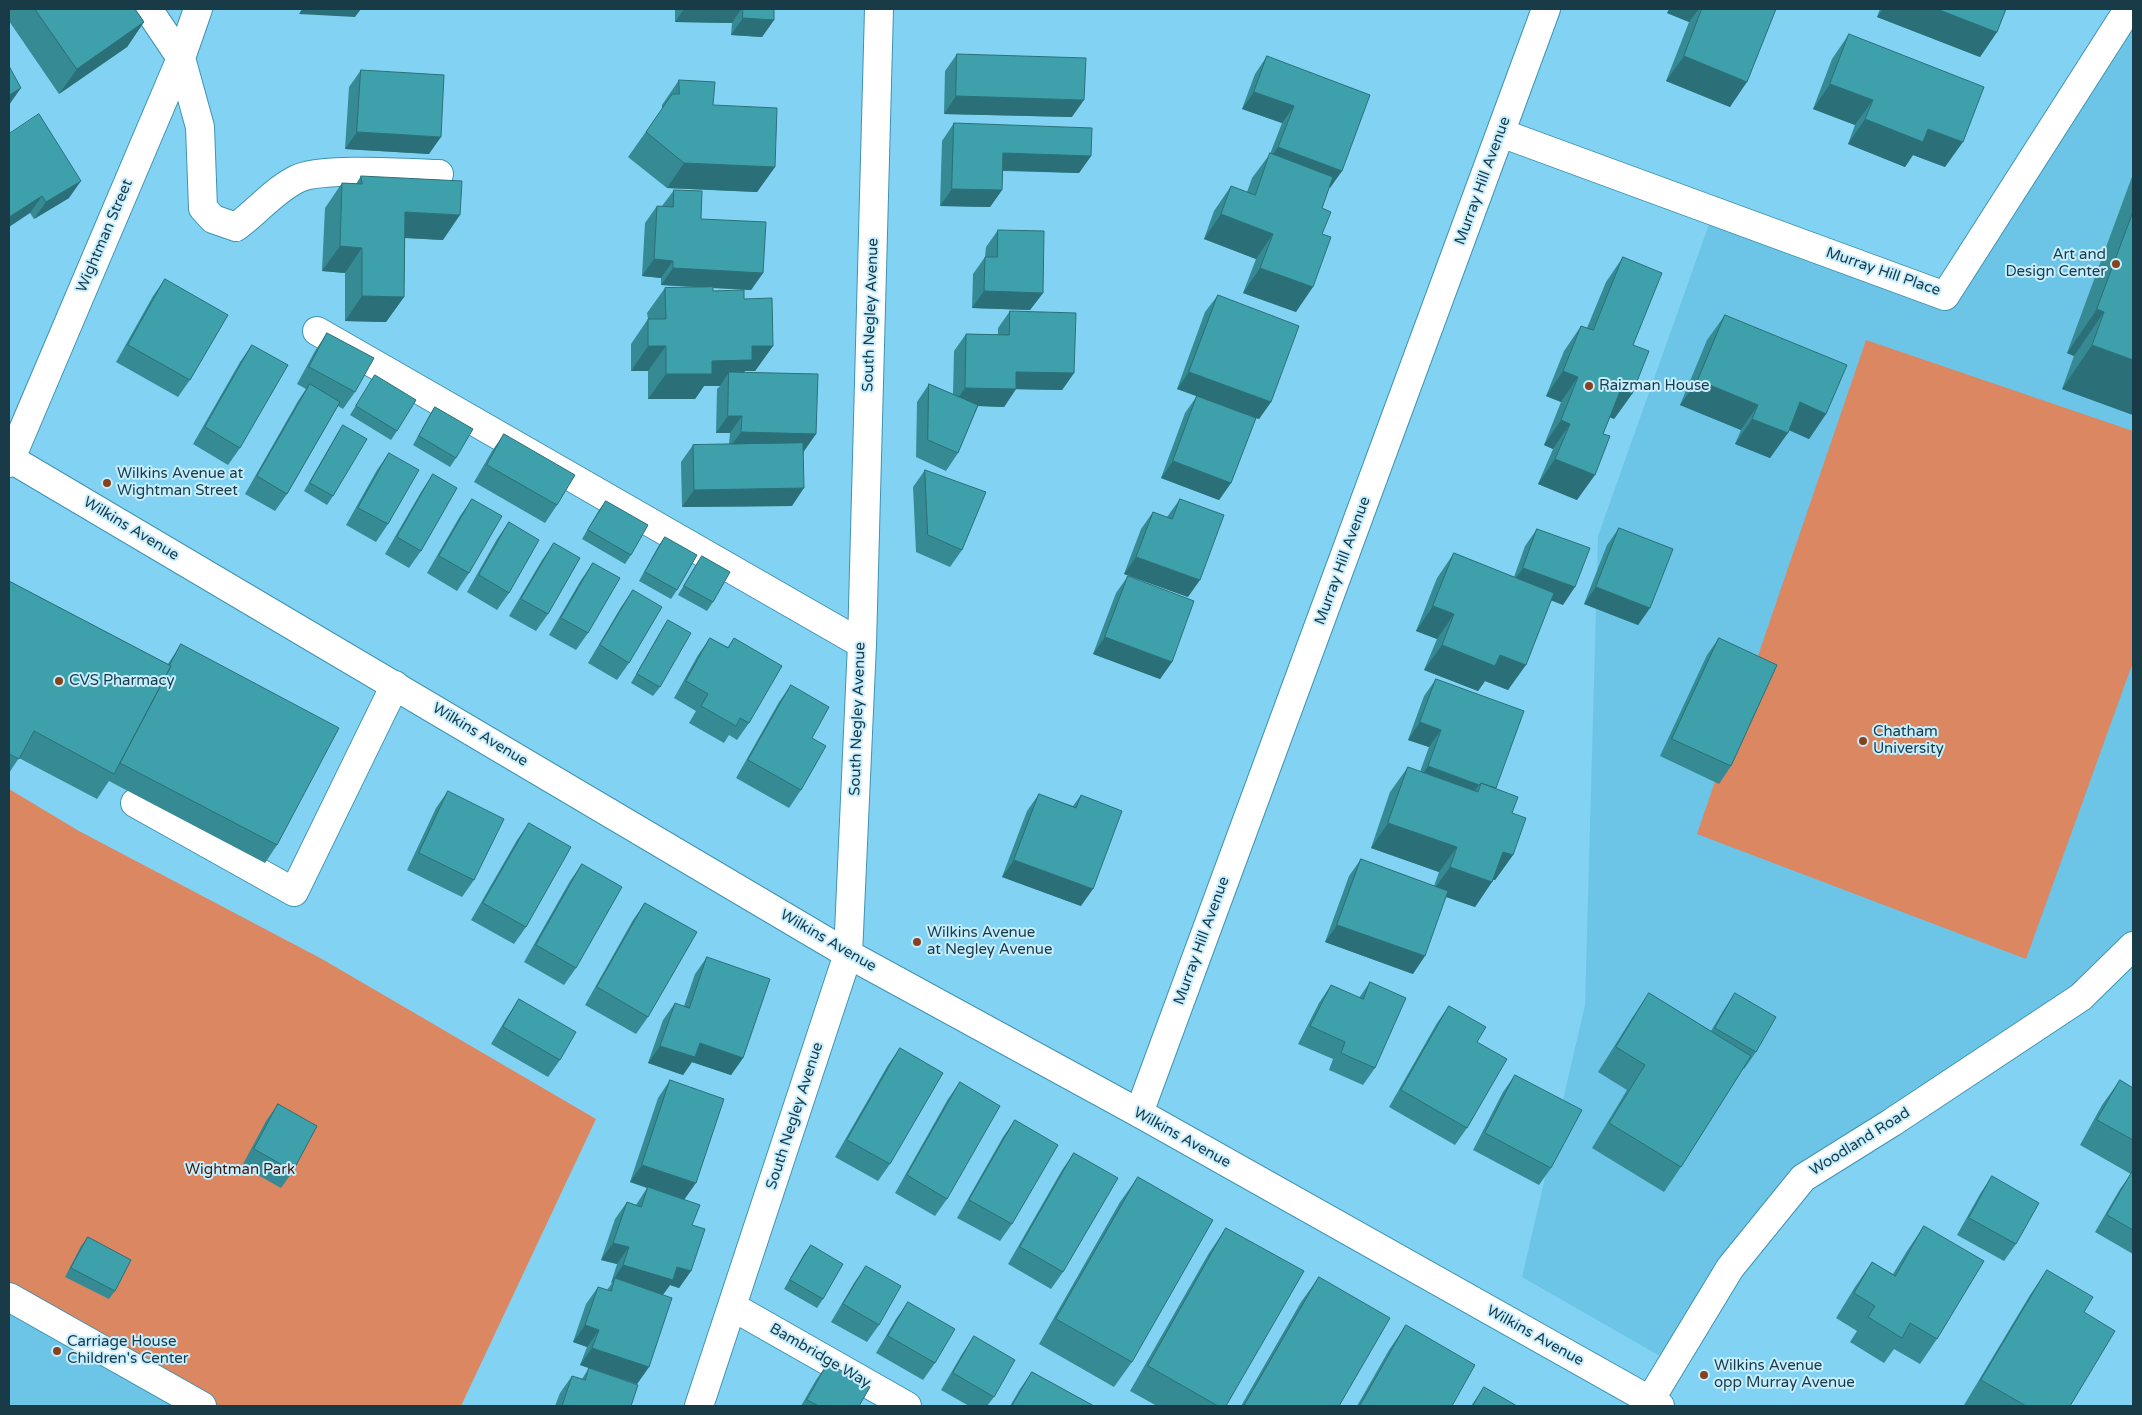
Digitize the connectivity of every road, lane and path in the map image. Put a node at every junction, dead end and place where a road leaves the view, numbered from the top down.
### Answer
1 (148, 9) edge
2 (198, 9) edge
3 (879, 9) edge
4 (1546, 9) edge
5 (2133, 12) edge
6 (180, 58) junction
7 (1501, 133) junction
8 (439, 174) dead end
9 (318, 331) dead end
10 (9, 459) edge
11 (862, 644) junction
12 (395, 685) junction
13 (135, 803) dead end
14 (2133, 946) edge
15 (848, 954) junction
16 (1139, 1113) junction
17 (9, 1297) edge
18 (733, 1306) junction
19 (1655, 1403) edge
20 (202, 1406) edge
21 (699, 1406) edge
22 (907, 1406) edge

1 - 6 street
2 - 6 street, Wightman Street
3 - 11 street, South Negley Avenue
4 - 7 street, Murray Hill Avenue
5 - 7 street, Murray Hill Place
6 - 8 street
6 - 10 street, Wightman Street
7 - 16 street, Murray Hill Avenue
9 - 11 street
10 - 12 street, Wilkins Avenue
11 - 15 street, South Negley Avenue
12 - 13 street
12 - 15 street, Wilkins Avenue
14 - 19 street, Woodland Road
15 - 16 street, Wilkins Avenue
15 - 18 street, South Negley Avenue
16 - 19 street, Wilkins Avenue
17 - 20 street
18 - 21 street, South Negley Avenue
18 - 22 street, Bambridge Way

